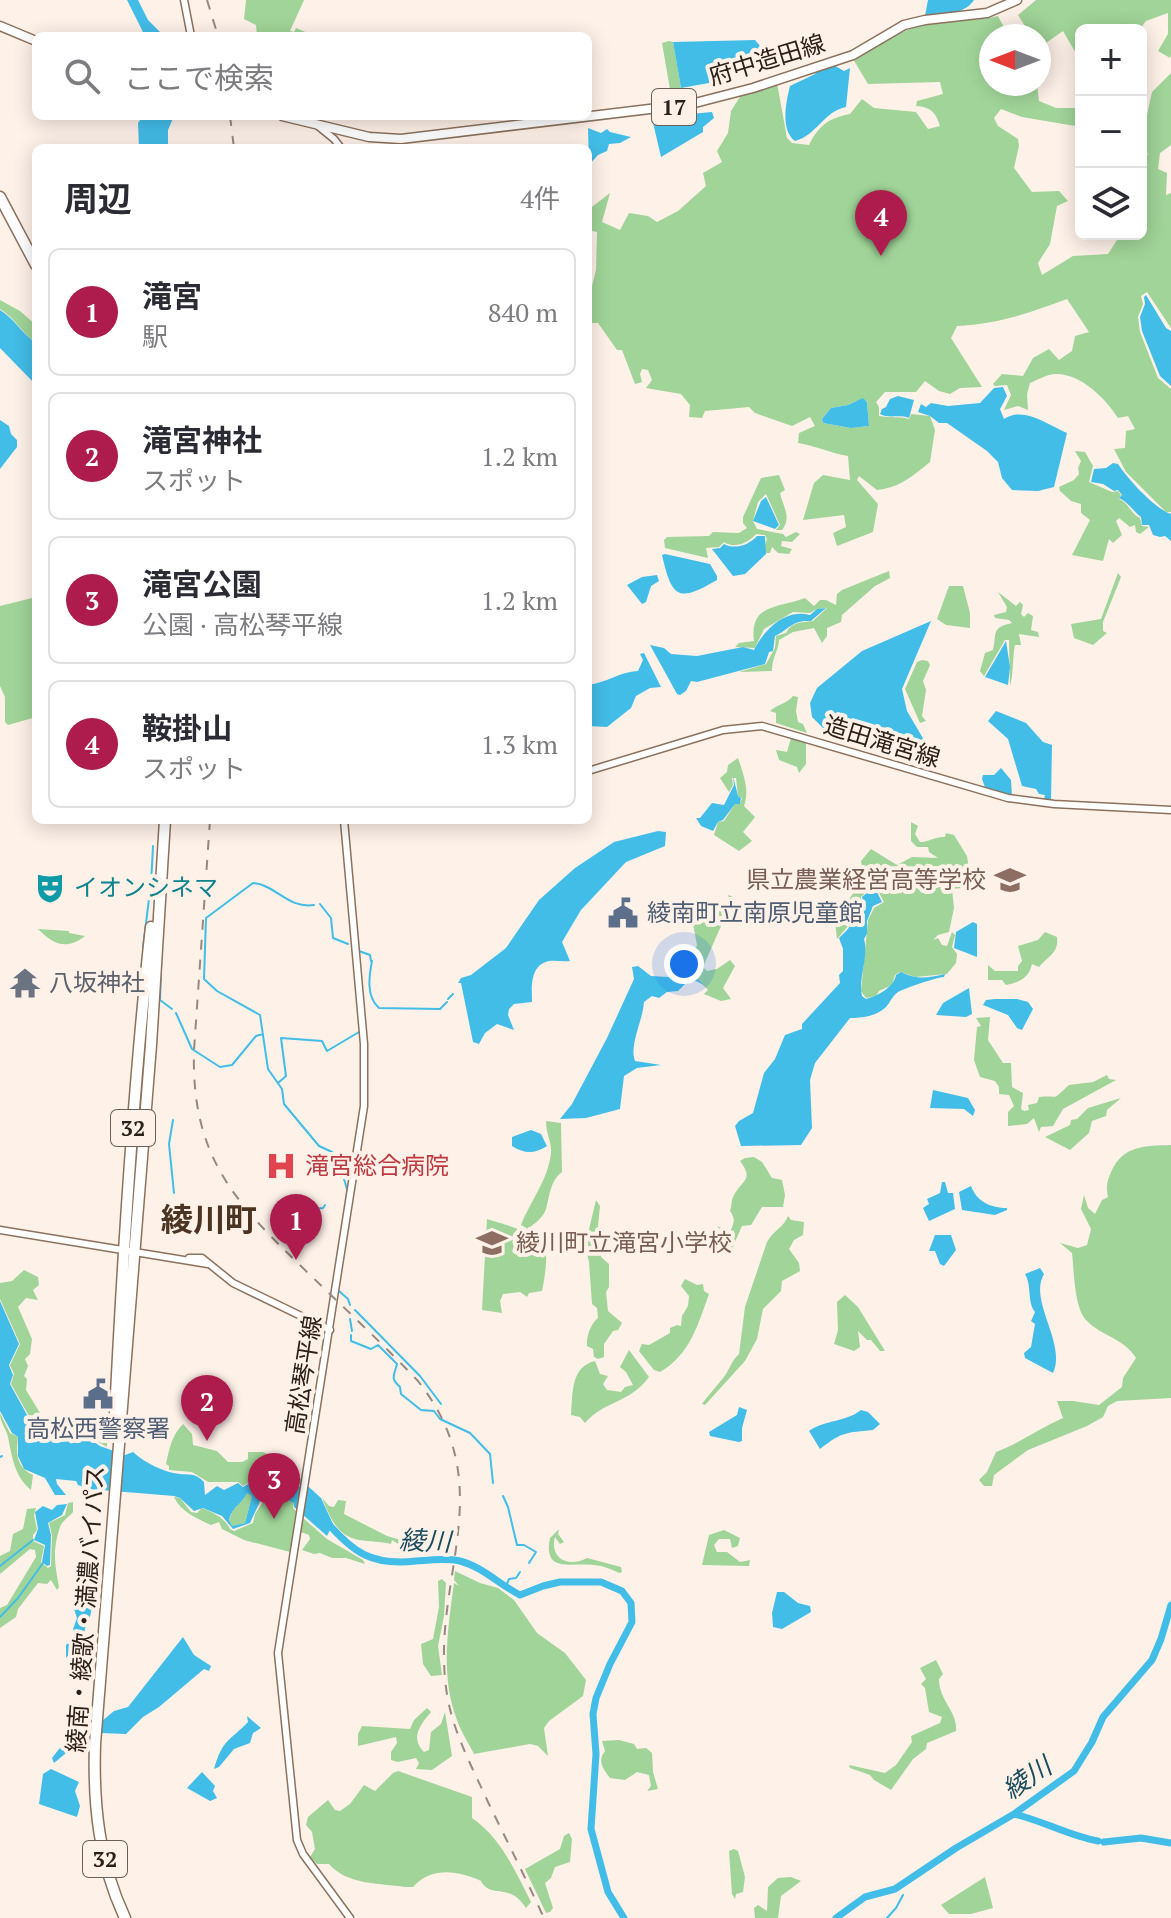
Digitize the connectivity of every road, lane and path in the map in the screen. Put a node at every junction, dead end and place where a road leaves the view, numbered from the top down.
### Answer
1 (184, 0) edge
2 (1017, 0) edge
3 (0, 26) edge
4 (190, 32) edge
5 (32, 39) edge
6 (592, 117) edge
7 (298, 120) edge
8 (568, 120) edge
9 (334, 133) junction
10 (339, 144) edge
11 (0, 185) edge
12 (0, 197) edge
13 (32, 245) edge
14 (32, 257) edge
15 (592, 770) edge
16 (1171, 810) edge
17 (162, 824) edge
18 (344, 824) edge
19 (0, 1230) edge
20 (130, 1250) junction
21 (193, 1251) dead end
22 (177, 1258) junction
23 (189, 1258) junction
24 (208, 1264) junction
25 (330, 1330) junction
26 (122, 1918) edge
27 (350, 1918) edge

1 - 4 main road
2 - 6 main road, 府中造田線 / 17
3 - 5 main road
7 - 9 main road, 府中造田線 / 17
8 - 9 main road, 府中造田線 / 17
9 - 10 main road
11 - 13 highway
12 - 14 highway
15 - 16 main road, 造田滝宮線
17 - 20 highway, 綾南・綾歌・満濃バイパス / 32
18 - 25 main road, 高松琴平線
19 - 20 main road
20 - 22 main road
20 - 26 highway, 綾南・綾歌・満濃バイパス / 32
21 - 23 main road
22 - 23 main road
22 - 24 main road
23 - 24 main road
24 - 25 main road
25 - 27 main road, 高松琴平線

